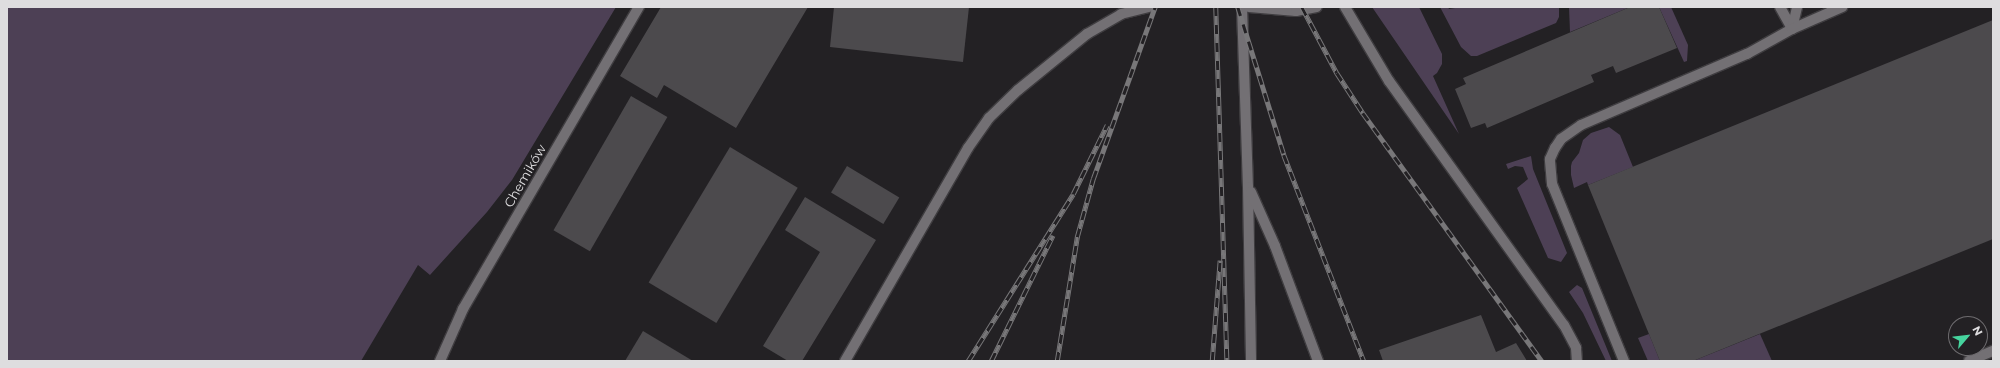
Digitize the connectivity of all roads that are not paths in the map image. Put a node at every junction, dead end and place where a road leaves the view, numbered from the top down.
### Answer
1 (639, 7) edge
2 (1150, 7) edge
3 (1242, 7) edge
4 (1249, 7) edge
5 (1317, 7) edge
6 (1345, 7) edge
7 (1780, 7) edge
8 (1797, 7) edge
9 (1842, 7) edge
10 (1792, 29) junction
11 (1248, 187) junction
12 (1993, 351) edge
13 (440, 361) edge
14 (845, 361) edge
15 (1251, 361) edge
16 (1318, 361) edge
17 (1577, 361) edge
18 (1624, 361) edge
19 (1969, 361) edge

1 - 13 street, Chemików
2 - 14 street
3 - 11 street
4 - 5 street
6 - 17 street
7 - 10 street
8 - 10 street
9 - 10 street
10 - 18 street
11 - 15 street
11 - 16 street
12 - 19 street

